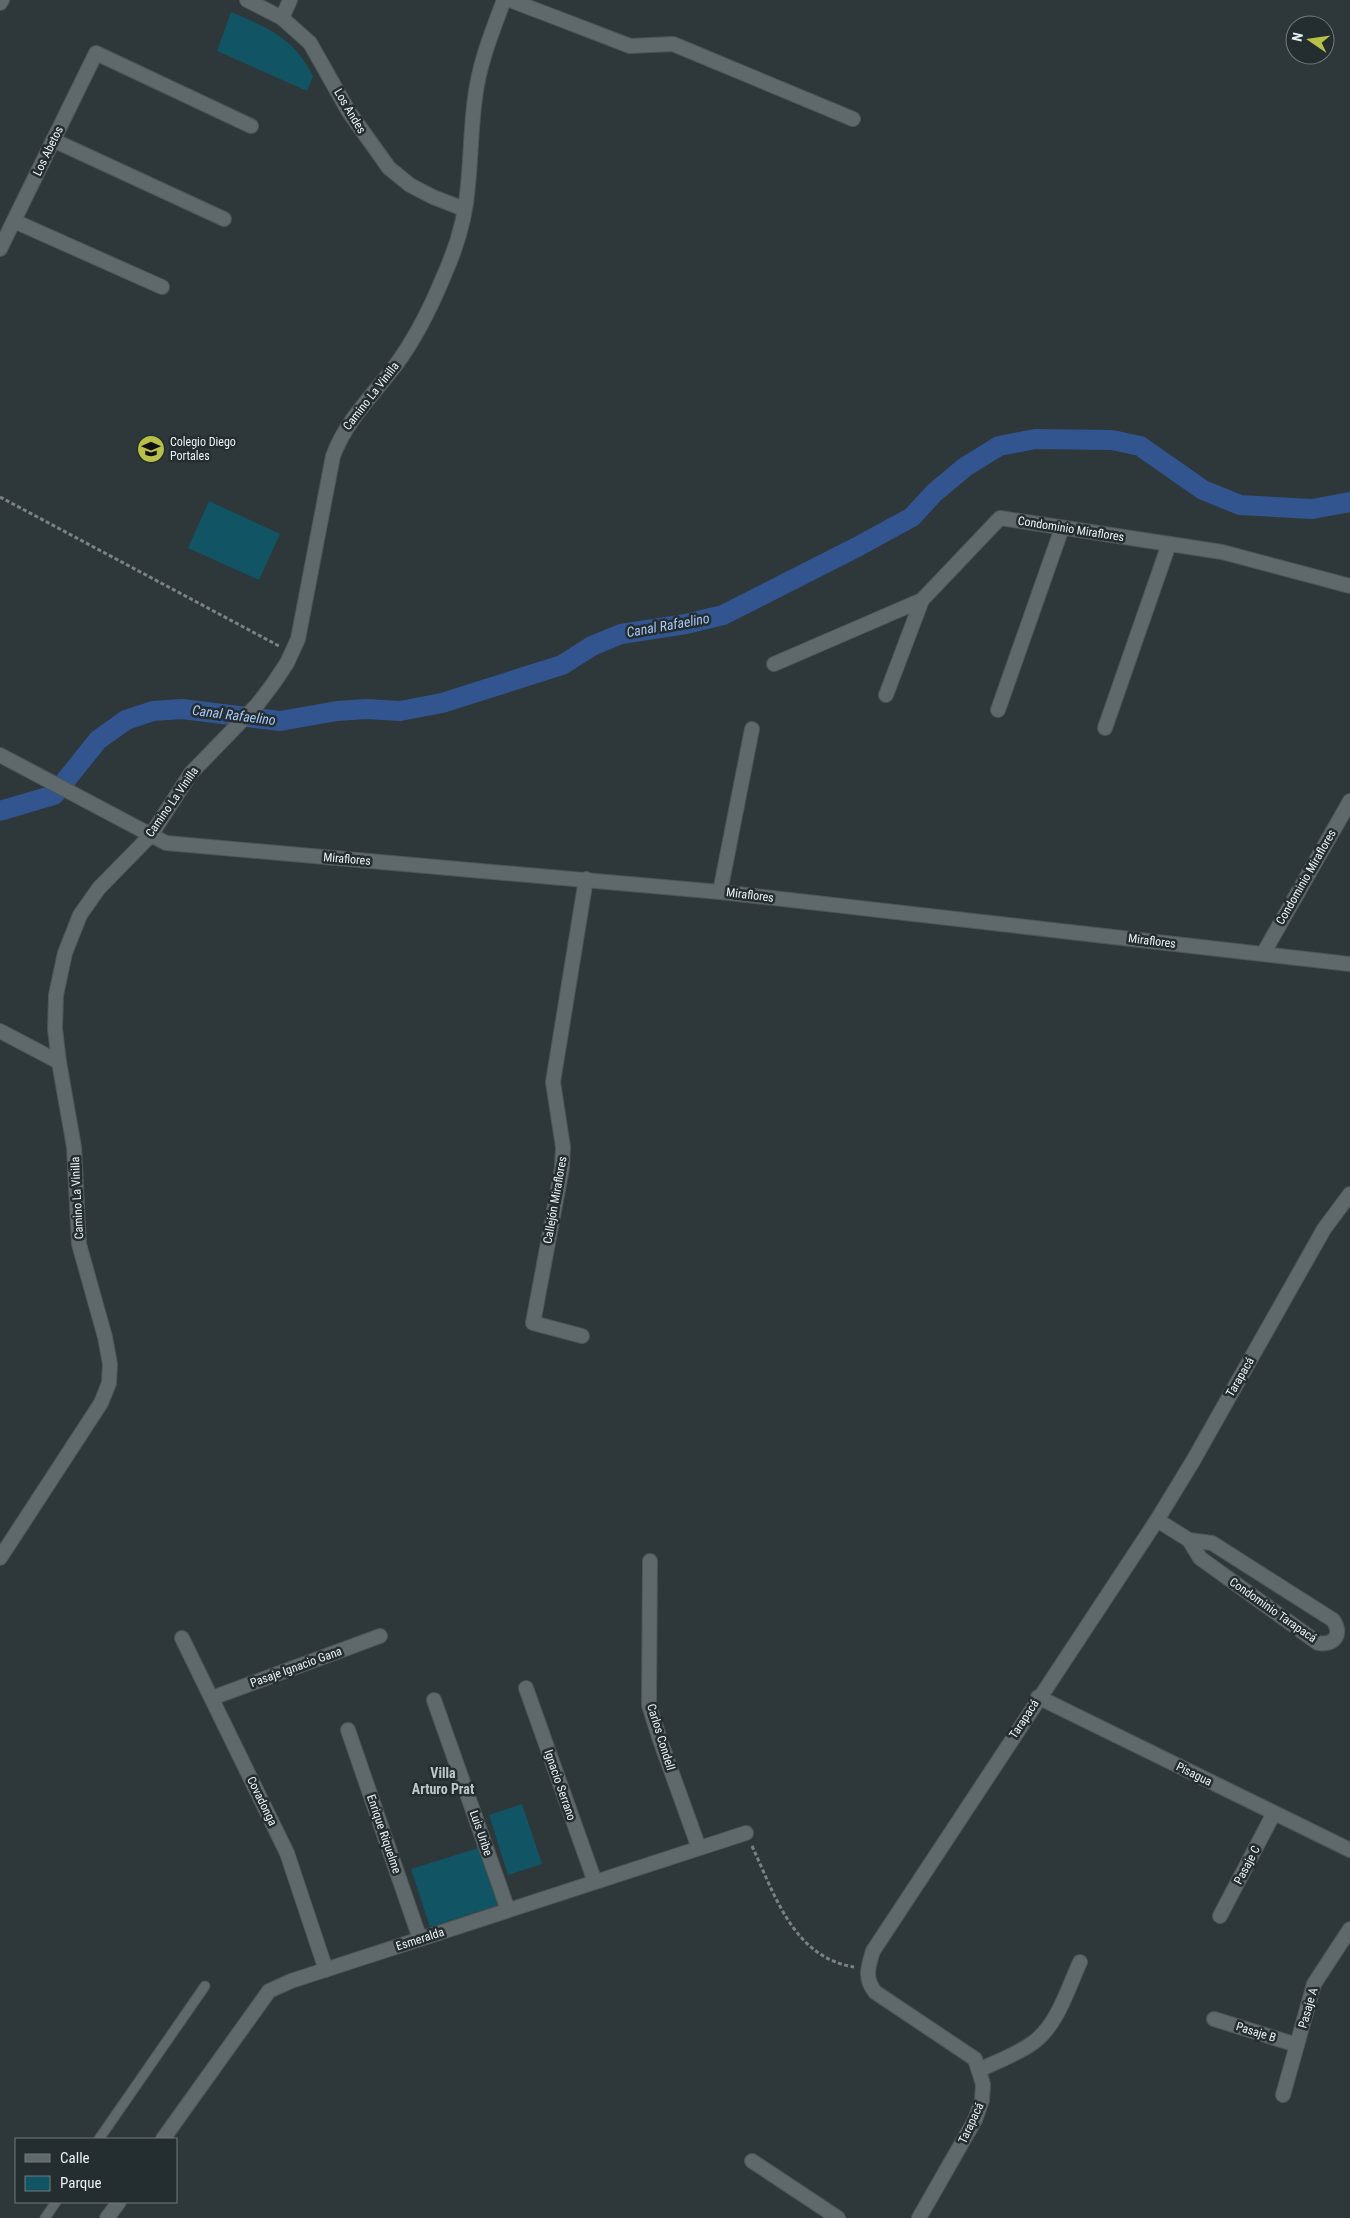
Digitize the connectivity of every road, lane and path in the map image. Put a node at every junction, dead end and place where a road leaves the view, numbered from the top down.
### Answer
1 (247, 0) edge
2 (290, 0) edge
3 (504, 0) edge
4 (510, 0) edge
5 (282, 18) junction
6 (853, 119) dead end
7 (252, 126) dead end
8 (53, 140) junction
9 (464, 209) junction
10 (224, 219) dead end
11 (14, 221) junction
12 (0, 249) edge
13 (162, 287) dead end
14 (0, 497) edge
15 (1062, 528) junction
16 (1170, 544) junction
17 (1350, 586) edge
18 (922, 600) junction
19 (292, 652) junction
20 (774, 664) dead end
21 (886, 694) dead end
22 (998, 710) dead end
23 (1105, 728) dead end
24 (752, 729) dead end
25 (0, 755) edge
26 (1350, 801) edge
27 (151, 835) junction
28 (586, 880) junction
29 (720, 892) junction
30 (1263, 954) junction
31 (1350, 964) edge
32 (0, 1031) edge
33 (59, 1062) junction
34 (1350, 1194) edge
35 (582, 1336) dead end
36 (1156, 1520) junction
37 (1189, 1540) junction
38 (0, 1558) edge
39 (650, 1561) dead end
40 (380, 1636) dead end
41 (182, 1638) dead end
42 (526, 1688) dead end
43 (212, 1698) junction
44 (1038, 1698) junction
45 (434, 1700) dead end
46 (348, 1730) dead end
47 (1274, 1813) junction
48 (746, 1833) joint
49 (699, 1848) junction
50 (1349, 1848) edge
51 (595, 1882) junction
52 (508, 1910) junction
53 (1220, 1916) dead end
54 (1350, 1929) edge
55 (420, 1939) junction
56 (1080, 1962) dead end
57 (867, 1969) junction
58 (326, 1970) junction
59 (206, 1986) dead end
60 (1214, 2019) dead end
61 (1297, 2045) junction
62 (979, 2070) junction
63 (1283, 2095) dead end
64 (100, 2138) edge
65 (164, 2138) edge
66 (752, 2161) dead end
67 (55, 2203) edge
68 (118, 2203) edge
69 (45, 2218) edge
70 (107, 2218) edge
71 (838, 2218) edge
72 (919, 2218) edge

1 - 5 street, Los Andes
2 - 5 street
3 - 9 street, Camino La Vinilla
4 - 6 street
5 - 9 street, Los Andes
7 - 8 street, Los Abetos
8 - 10 street
8 - 11 street, Los Abetos
9 - 19 street, Camino La Vinilla
11 - 12 street, Los Abetos
11 - 13 street
14 - 19 path
15 - 16 street, Condominio Miraflores
15 - 18 street, Condominio Miraflores
15 - 22 street
16 - 17 street, Condominio Miraflores
16 - 23 street
18 - 20 street
18 - 21 street, Condominio Miraflores
19 - 27 street, Camino La Vinilla
24 - 29 street
25 - 27 street, Miraflores
26 - 30 street, Condominio Miraflores
27 - 28 street, Miraflores
27 - 33 street, Camino La Vinilla
28 - 29 street, Miraflores
28 - 35 street, Callejón Miraflores
29 - 30 street, Miraflores
30 - 31 street, Miraflores
32 - 33 street
33 - 38 street, Camino La Vinilla
34 - 36 street, Tarapacá
36 - 37 street, Condominio Tarapacá
36 - 44 street, Tarapacá
37 - 37 street, Condominio Tarapacá
39 - 49 street, Carlos Condell
40 - 43 street, Pasaje Ignacio Gana
41 - 43 street, Covadonga
42 - 51 street, Ignacio Serrano
43 - 58 street, Covadonga
44 - 47 street, Pisagua
44 - 57 street, Tarapacá
45 - 52 street, Luis Uribe
46 - 55 street, Enrique Riquelme
47 - 50 street, Pisagua
47 - 53 street, Pasaje C
48 - 49 street, Esmeralda
48 - 57 path
49 - 51 street, Esmeralda
51 - 52 street, Esmeralda
52 - 55 street, Esmeralda
54 - 61 street, Pasaje A
55 - 58 street, Esmeralda
56 - 62 street
57 - 62 street
58 - 65 street, Esmeralda
59 - 64 lane
60 - 61 street, Pasaje B
61 - 63 street, Pasaje A
62 - 72 street, Tarapacá
66 - 71 street
67 - 69 lane
68 - 70 street

